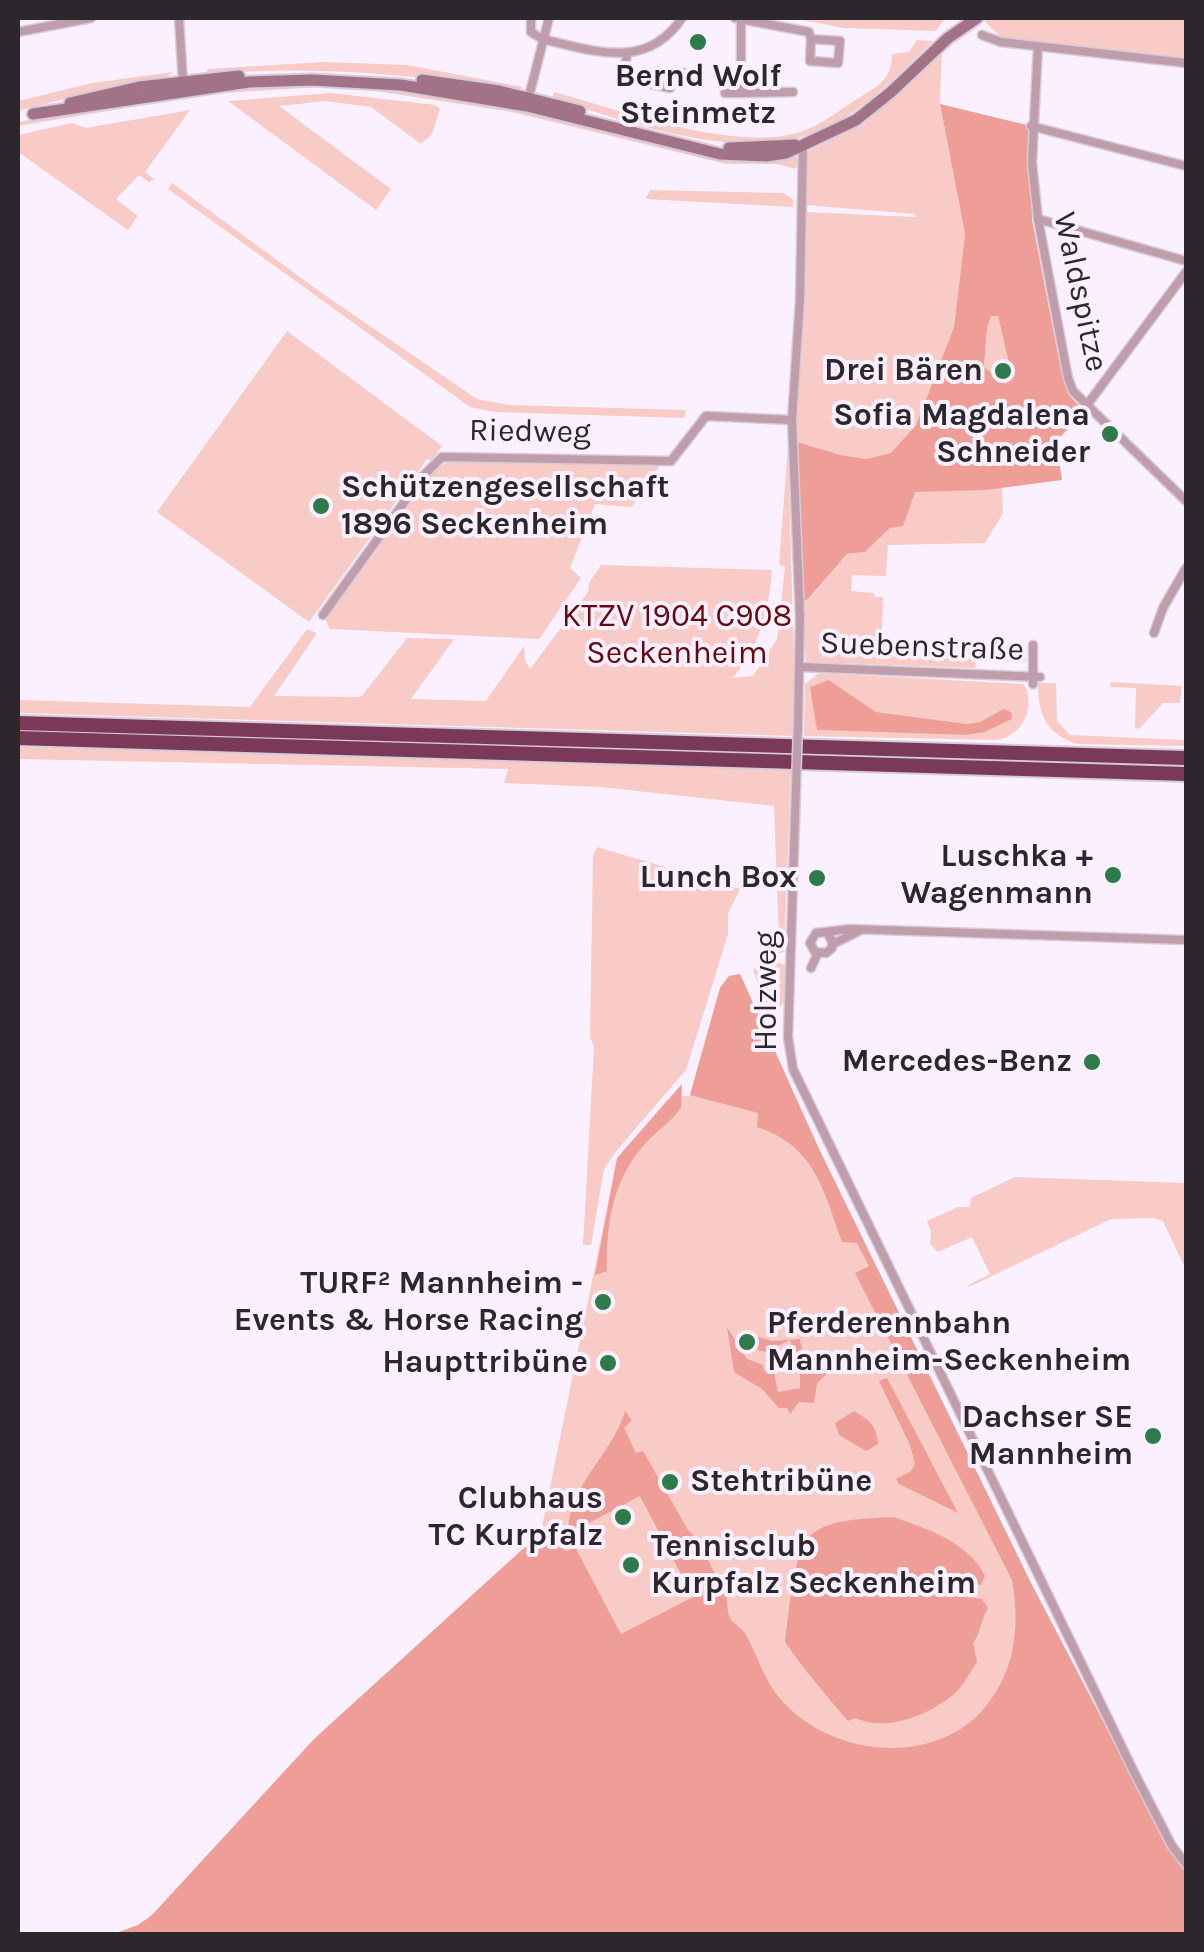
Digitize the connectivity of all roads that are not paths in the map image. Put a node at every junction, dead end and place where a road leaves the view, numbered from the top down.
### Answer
1 (91, 18) edge
2 (178, 18) edge
3 (532, 18) edge
4 (549, 18) edge
5 (682, 18) edge
6 (977, 18) edge
7 (738, 19) edge
8 (18, 32) edge
9 (982, 35) dead end
10 (811, 39) junction
11 (542, 40) junction
12 (1038, 46) junction
13 (626, 55) junction
14 (1186, 64) edge
15 (685, 73) dead end
16 (183, 85) junction
17 (793, 92) dead end
18 (725, 93) dead end
19 (742, 93) junction
20 (528, 101) junction
21 (18, 118) edge
22 (1031, 126) junction
23 (803, 145) junction
24 (1186, 166) edge
25 (1038, 219) junction
26 (1186, 261) edge
27 (1186, 272) edge
28 (1086, 405) junction
29 (792, 420) junction
30 (1186, 501) edge
31 (1186, 568) edge
32 (323, 615) dead end
33 (1154, 633) dead end
34 (1033, 646) dead end
35 (801, 667) junction
36 (18, 723) edge
37 (18, 738) edge
38 (1186, 758) edge
39 (1186, 774) edge
40 (860, 932) junction
41 (828, 934) junction
42 (1186, 940) edge
43 (790, 943) junction
44 (810, 943) junction
45 (833, 944) junction
46 (818, 953) junction
47 (811, 968) dead end
48 (1186, 1864) edge

1 - 8 street
2 - 16 street
3 - 11 street
4 - 11 street
5 - 13 street
6 - 23 main road
7 - 10 street
7 - 19 street
9 - 12 street
10 - 10 street
11 - 13 street
11 - 20 street
12 - 14 street
12 - 22 street, Waldspitze
13 - 15 street
16 - 20 main road
16 - 21 main road
17 - 19 street
18 - 19 street
20 - 23 main road
22 - 24 street
22 - 25 street, Waldspitze
23 - 29 street, Holzweg
25 - 26 street
25 - 28 street, Waldspitze
27 - 28 street
28 - 30 street, Waldspitze
29 - 32 street, Riedweg
29 - 35 street, Holzweg
31 - 33 street
34 - 35 street, Suebenstraße
35 - 43 street, Holzweg, bridge
36 - 38 highway
37 - 39 highway
40 - 41 street
40 - 42 street
40 - 45 street
41 - 44 street
41 - 45 street
43 - 44 street
43 - 48 street, Holzweg
44 - 46 street
45 - 46 street
46 - 47 street

